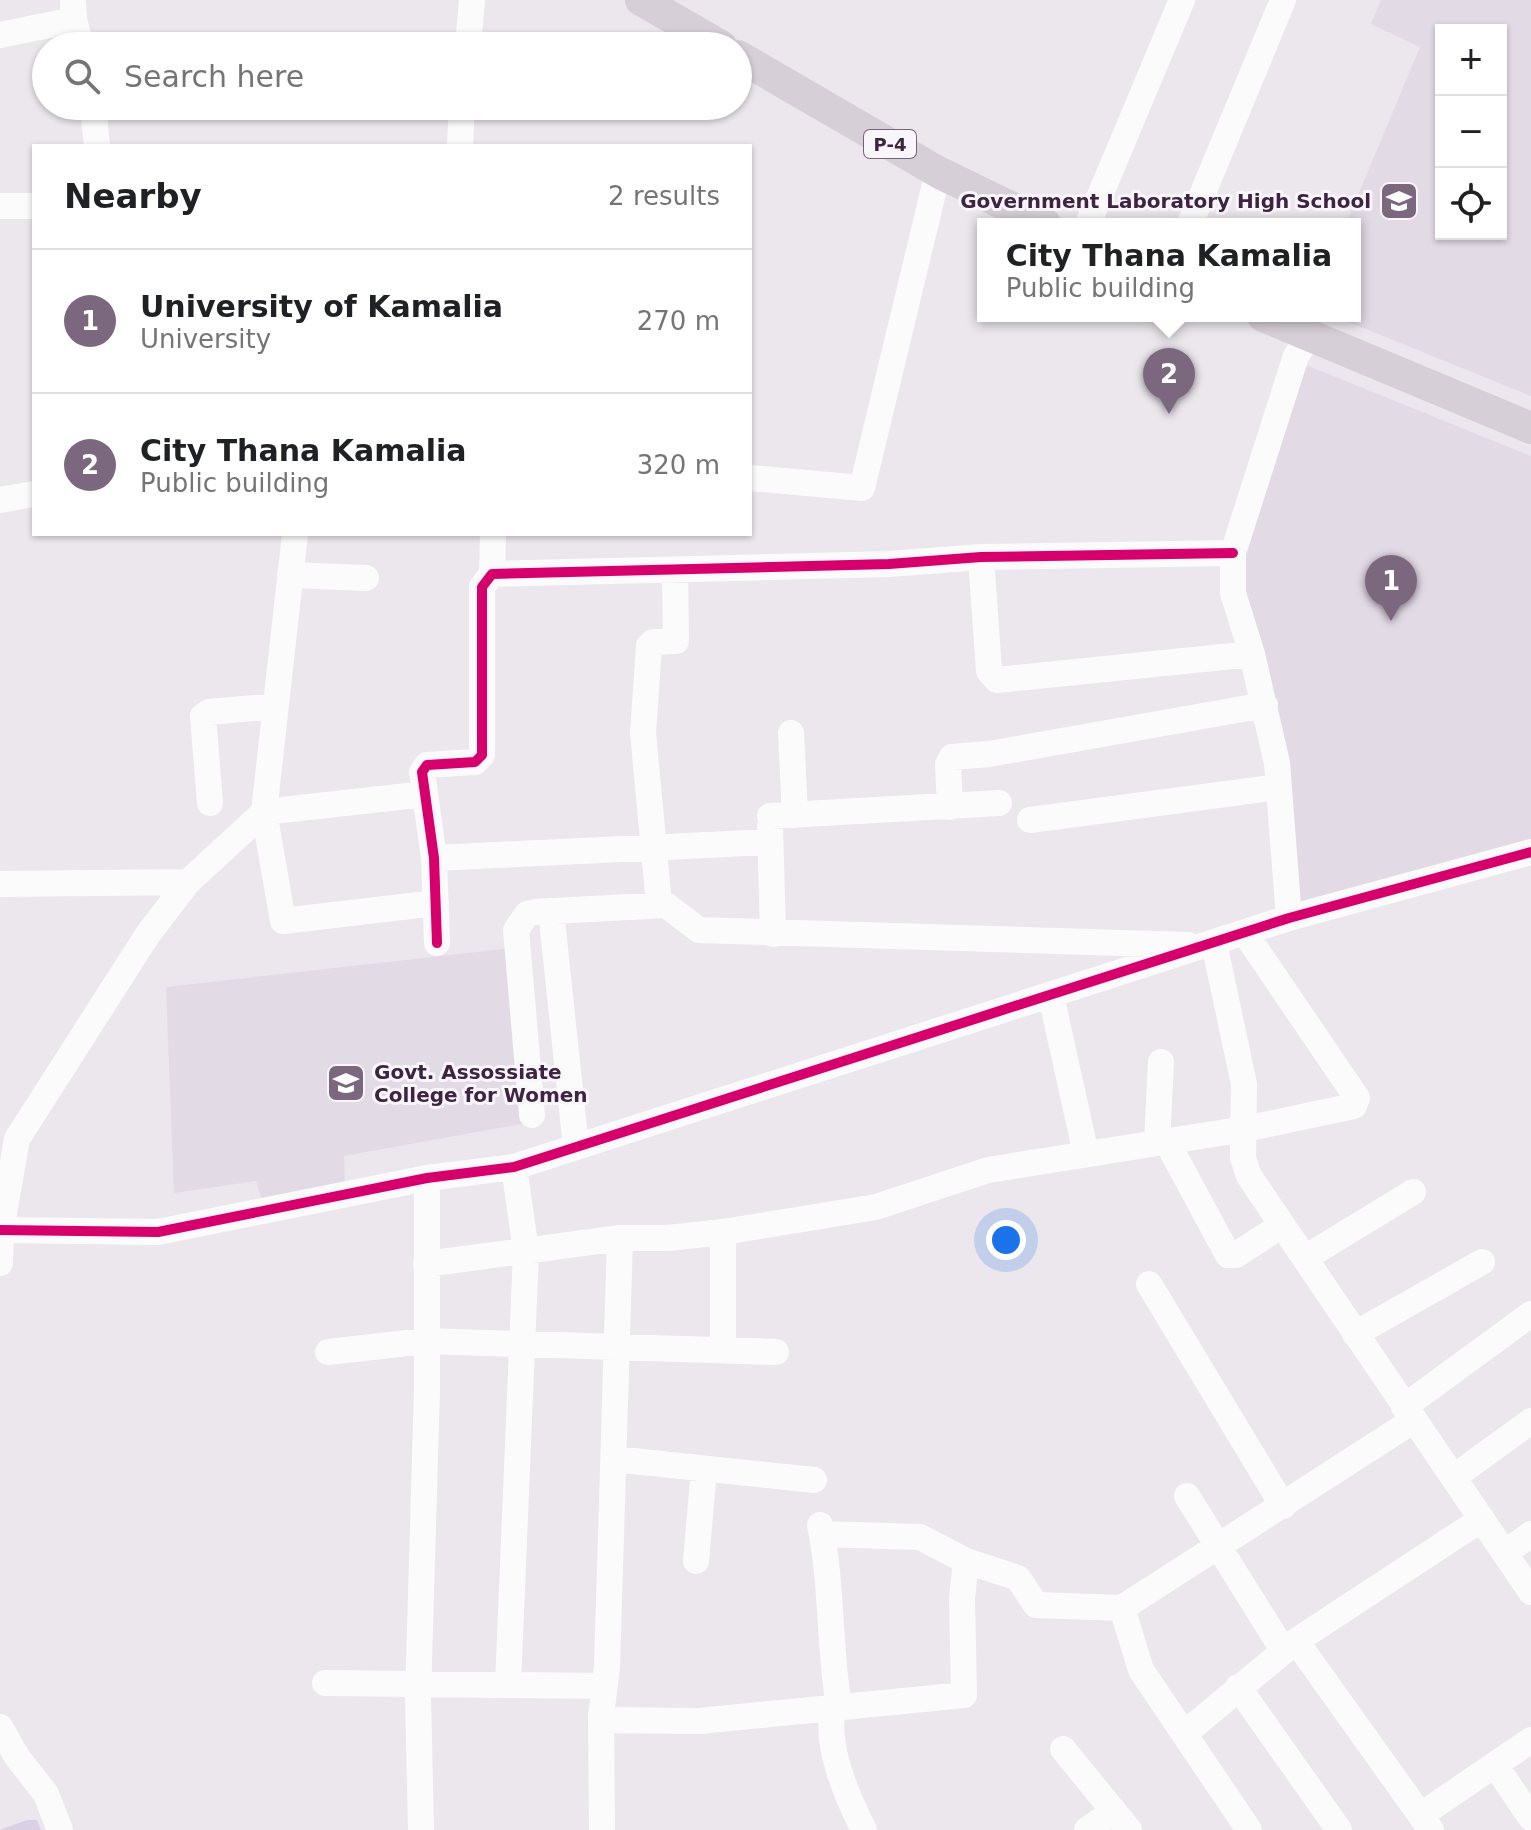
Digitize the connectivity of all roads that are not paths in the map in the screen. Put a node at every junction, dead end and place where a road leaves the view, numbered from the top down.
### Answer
1 (472, 0) edge
2 (641, 0) edge
3 (1182, 0) edge
4 (1283, 0) edge
5 (74, 10) edge
6 (78, 32) edge
7 (469, 32) edge
8 (697, 32) edge
9 (0, 35) edge
10 (752, 64) edge
11 (94, 120) edge
12 (461, 120) edge
13 (97, 144) edge
14 (460, 144) edge
15 (938, 172) junction
16 (0, 206) edge
17 (32, 206) edge
18 (1033, 218) edge
19 (1091, 218) edge
20 (1192, 218) edge
21 (1278, 322) edge
22 (1310, 335) junction
23 (1531, 428) edge
24 (752, 478) edge
25 (32, 494) edge
26 (0, 500) edge
27 (295, 536) edge
28 (493, 536) edge
29 (1233, 553) junction
30 (981, 557) junction
31 (675, 571) junction
32 (492, 574) junction
33 (290, 575) junction
34 (366, 578) dead end
35 (1252, 654) junction
36 (1265, 705) junction
37 (276, 706) junction
38 (791, 733) dead end
39 (1278, 787) junction
40 (425, 794) junction
41 (210, 803) dead end
42 (999, 803) dead end
43 (950, 807) junction
44 (264, 812) junction
45 (776, 818) junction
46 (1030, 820) dead end
47 (654, 847) junction
48 (1531, 852) edge
49 (434, 858) junction
50 (188, 882) junction
51 (0, 884) edge
52 (436, 903) junction
53 (659, 904) junction
54 (551, 911) junction
55 (1289, 918) junction
56 (1245, 933) junction
57 (773, 934) junction
58 (437, 943) dead end
59 (1211, 944) junction
60 (1051, 996) junction
61 (1161, 1062) dead end
62 (532, 1115) dead end
63 (1245, 1129) junction
64 (1162, 1142) junction
65 (576, 1147) junction
66 (1086, 1154) junction
67 (514, 1167) junction
68 (427, 1178) junction
69 (1413, 1192) dead end
70 (1282, 1225) junction
71 (1, 1230) edge
72 (723, 1232) junction
73 (620, 1238) junction
74 (526, 1251) junction
75 (1305, 1258) junction
76 (1482, 1262) dead end
77 (0, 1263) edge
78 (426, 1264) junction
79 (1149, 1284) dead end
80 (1531, 1314) edge
81 (1355, 1334) junction
82 (425, 1341) junction
83 (617, 1345) junction
84 (521, 1346) junction
85 (723, 1350) junction
86 (328, 1352) dead end
87 (776, 1352) dead end
88 (1409, 1414) junction
89 (1531, 1421) edge
90 (614, 1459) junction
91 (704, 1469) junction
92 (1454, 1477) junction
93 (814, 1480) dead end
94 (1187, 1496) dead end
95 (1283, 1506) junction
96 (1482, 1519) junction
97 (1531, 1534) edge
98 (1218, 1547) junction
99 (1505, 1553) junction
100 (696, 1561) dead end
101 (966, 1561) junction
102 (1531, 1592) edge
103 (1122, 1608) junction
104 (1290, 1646) junction
105 (325, 1683) dead end
106 (419, 1683) junction
107 (508, 1685) junction
108 (604, 1686) junction
109 (1238, 1687) junction
110 (833, 1708) junction
111 (601, 1720) junction
112 (0, 1727) edge
113 (1184, 1734) junction
114 (1531, 1740) edge
115 (1063, 1749) dead end
116 (1495, 1765) junction
117 (1531, 1818) edge
118 (1121, 1821) edge
119 (1426, 1823) edge
120 (60, 1830) edge
121 (421, 1830) edge
122 (602, 1830) edge
123 (864, 1830) edge
124 (1087, 1830) edge
125 (1249, 1830) edge
126 (1339, 1830) edge

1 - 7 street
2 - 8 main road
3 - 19 street
4 - 20 street
5 - 6 street
5 - 9 street
10 - 15 main road, P-4
11 - 13 street
12 - 14 street
15 - 18 main road, P-4
15 - 24 street
16 - 17 street
21 - 22 main road
22 - 23 main road
22 - 29 street
25 - 26 street
27 - 33 street
28 - 32 street
29 - 30 street
29 - 35 street
30 - 31 street
30 - 35 street
31 - 32 street
31 - 47 street
32 - 40 street
33 - 34 street
33 - 37 street
35 - 36 street
36 - 39 street
36 - 43 street
37 - 41 street
37 - 44 street
38 - 45 street
39 - 46 street
39 - 55 street
40 - 44 street
40 - 49 street
42 - 43 street
43 - 45 street
44 - 50 street
44 - 52 street
45 - 47 street
45 - 57 street
47 - 49 street
47 - 53 street
48 - 55 street
49 - 52 street
50 - 51 street
50 - 71 street
52 - 58 street
53 - 54 street
53 - 57 street
54 - 62 street
54 - 65 street
55 - 56 street
56 - 59 street
56 - 63 street
57 - 59 street
59 - 60 street
59 - 63 street
60 - 65 street
60 - 66 street
61 - 64 street
63 - 64 street
63 - 70 street
64 - 66 street
64 - 70 street
65 - 67 street
66 - 72 street
67 - 68 street
67 - 74 street
68 - 71 street
68 - 78 street
69 - 75 street
70 - 75 street
71 - 77 street
72 - 73 street
72 - 85 street
73 - 74 street
73 - 83 street
74 - 78 street
74 - 84 street
75 - 81 street
76 - 81 street
78 - 82 street
79 - 95 street
80 - 88 street
81 - 88 street
82 - 84 street
82 - 86 street
82 - 106 street
83 - 84 street
83 - 85 street
83 - 90 street
84 - 107 street
85 - 87 street
88 - 92 street
88 - 95 street
89 - 92 street
90 - 91 street
90 - 108 street
91 - 93 street
91 - 100 street
92 - 96 street
94 - 98 street
95 - 98 street
96 - 99 street
96 - 104 street
97 - 99 street
98 - 103 street
98 - 104 street
99 - 102 street
101 - 103 street
101 - 110 street
101 - 110 street
103 - 113 street
104 - 109 street
104 - 119 street
105 - 106 street
106 - 107 street
106 - 121 street
107 - 108 street
108 - 111 street
109 - 113 street
109 - 126 street
110 - 111 street
110 - 123 street
111 - 122 street
112 - 120 street
113 - 125 street
114 - 116 street
115 - 118 street
116 - 117 street
116 - 119 street
118 - 124 street

